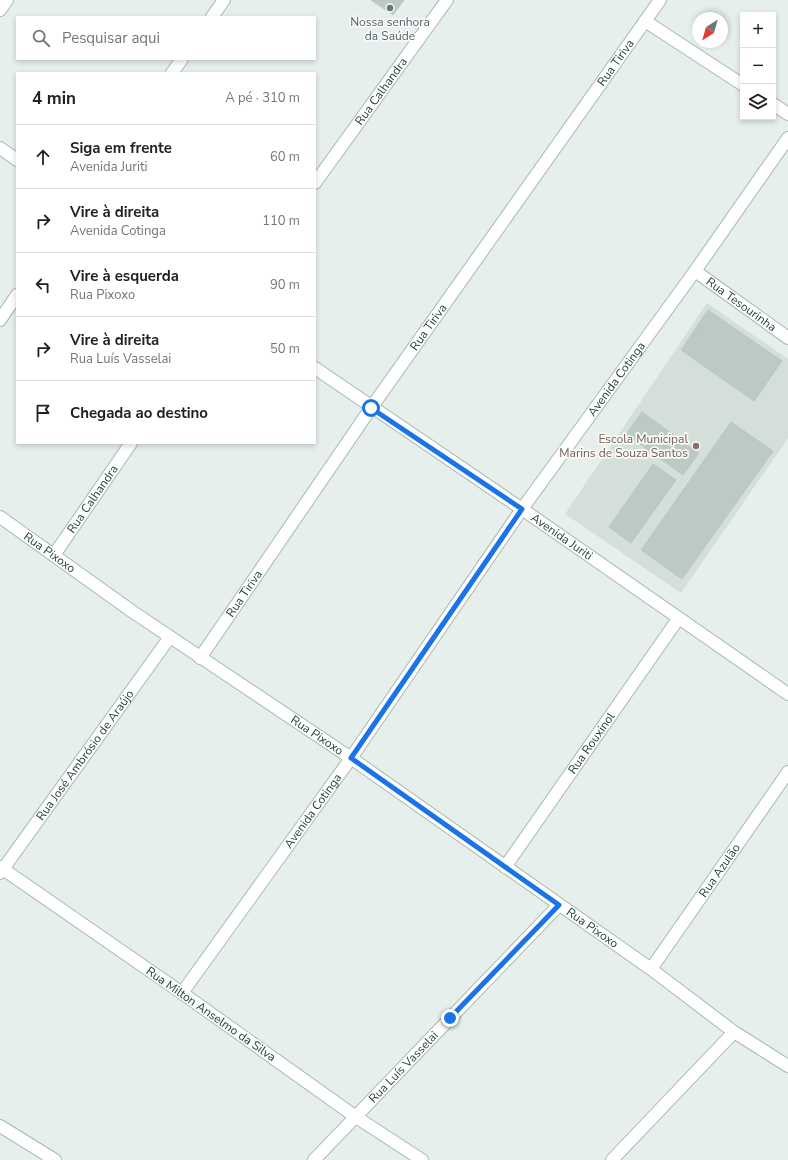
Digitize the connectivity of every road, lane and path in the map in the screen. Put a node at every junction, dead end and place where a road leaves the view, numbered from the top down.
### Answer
1 (7, 0) edge
2 (224, 0) edge
3 (447, 0) edge
4 (660, 0) edge
5 (0, 10) edge
6 (213, 16) edge
7 (645, 21) junction
8 (181, 60) edge
9 (173, 72) edge
10 (741, 84) edge
11 (776, 106) edge
12 (788, 114) edge
13 (786, 145) edge
14 (0, 148) edge
15 (16, 159) edge
16 (316, 182) edge
17 (695, 272) junction
18 (16, 296) edge
19 (0, 320) edge
20 (788, 338) edge
21 (316, 369) edge
22 (371, 408) junction
23 (130, 444) edge
24 (522, 509) junction
25 (0, 517) edge
26 (54, 556) junction
27 (678, 619) junction
28 (170, 637) junction
29 (200, 658) junction
30 (788, 694) edge
31 (351, 758) junction
32 (788, 772) edge
33 (505, 867) junction
34 (1, 870) edge
35 (559, 905) junction
36 (651, 969) junction
37 (182, 993) junction
38 (734, 1032) junction
39 (788, 1066) edge
40 (356, 1117) junction
41 (0, 1126) edge
42 (55, 1160) edge
43 (314, 1160) edge
44 (422, 1160) edge
45 (612, 1160) edge

1 - 5 street
2 - 6 street
3 - 16 street, Rua Calhandra
4 - 7 street, Rua Tiriva
7 - 10 street
7 - 22 street, Rua Tiriva
8 - 9 street
11 - 12 street
13 - 17 street, Avenida Cotinga
14 - 15 street
17 - 20 street, Rua Tesourinha
17 - 24 street, Avenida Cotinga
18 - 19 street
21 - 22 street, Avenida Juriti
22 - 24 street, Avenida Juriti
22 - 29 street, Rua Tiriva
23 - 26 street, Rua Calhandra
24 - 27 street, Avenida Juriti
24 - 31 street, Avenida Cotinga
25 - 26 street, Rua Pixoxo
26 - 28 street, Rua Pixoxo
27 - 30 street, Avenida Juriti
27 - 33 street, Rua Rouxinol
28 - 29 street, Rua Pixoxo
28 - 34 street, Rua José Ambrósio de Araújo
29 - 31 street, Rua Pixoxo
31 - 33 street, Rua Pixoxo
31 - 37 street, Avenida Cotinga
32 - 36 street, Rua Azulão
33 - 35 street, Rua Pixoxo
34 - 37 street, Rua Milton Anselmo da Silva
35 - 36 street, Rua Pixoxo
35 - 40 street, Rua Luís Vasselai
36 - 38 street, Rua Pixoxo
37 - 40 street, Rua Milton Anselmo da Silva
38 - 39 street, Rua Pixoxo
38 - 45 street
40 - 43 street, Rua Luís Vasselai
40 - 44 street, Rua Milton Anselmo da Silva
41 - 42 street

